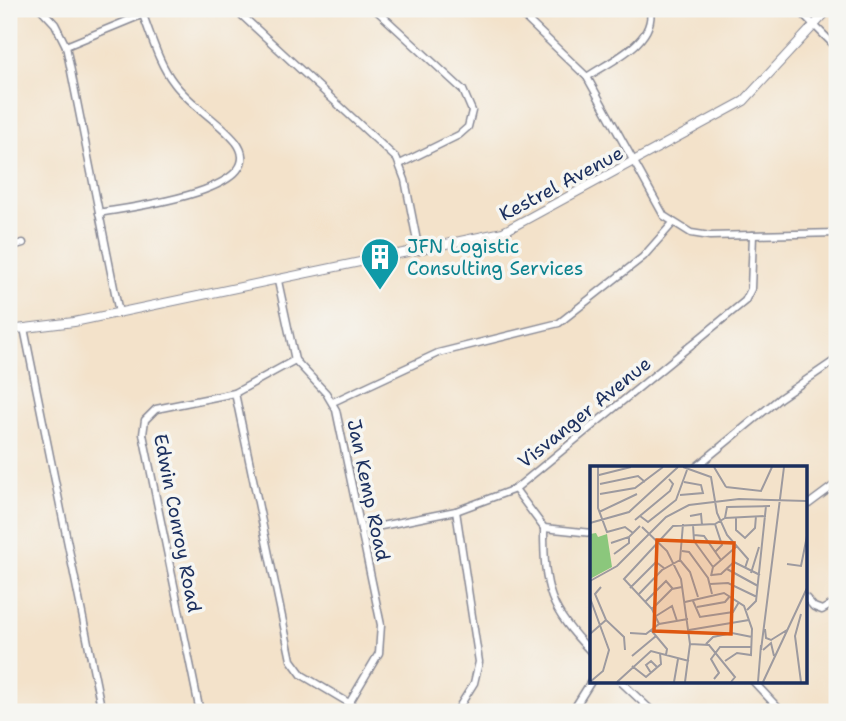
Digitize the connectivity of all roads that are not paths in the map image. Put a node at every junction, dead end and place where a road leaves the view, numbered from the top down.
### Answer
1 (41, 9) edge
2 (156, 9) edge
3 (235, 9) edge
4 (374, 9) edge
5 (516, 9) edge
6 (650, 9) edge
7 (798, 9) edge
8 (829, 9) edge
9 (143, 15) junction
10 (815, 24) junction
11 (66, 46) junction
12 (837, 48) edge
13 (587, 77) junction
14 (633, 163) junction
15 (400, 164) junction
16 (99, 213) junction
17 (673, 223) junction
18 (837, 233) edge
19 (753, 236) junction
20 (23, 243) dead end
21 (9, 247) edge
22 (419, 251) junction
23 (278, 281) junction
24 (119, 313) junction
25 (24, 328) junction
26 (9, 330) edge
27 (837, 359) edge
28 (295, 360) junction
29 (235, 393) junction
30 (333, 402) junction
31 (697, 466) edge
32 (837, 483) edge
33 (515, 489) junction
34 (808, 505) edge
35 (456, 511) junction
36 (544, 528) junction
37 (361, 530) junction
38 (590, 533) edge
39 (808, 600) edge
40 (837, 601) edge
41 (590, 651) edge
42 (591, 682) edge
43 (621, 682) edge
44 (754, 682) edge
45 (349, 704) junction
46 (102, 712) edge
47 (200, 712) edge
48 (344, 712) edge
49 (456, 712) edge
50 (572, 712) edge
51 (653, 712) edge
52 (782, 712) edge

1 - 11 street
2 - 9 street
3 - 15 street
4 - 15 street
5 - 13 street
6 - 13 street
7 - 10 street
8 - 10 street, Kestrel Avenue
9 - 11 street
9 - 16 street
10 - 12 street
10 - 14 street, Kestrel Avenue
11 - 16 street
13 - 14 street
14 - 17 street
14 - 22 street, Kestrel Avenue
15 - 22 street
16 - 24 street
17 - 19 street
17 - 30 street
18 - 19 street
19 - 33 street, Visvanger Avenue
20 - 21 street
22 - 23 street, Kestrel Avenue
23 - 24 street, Kestrel Avenue
23 - 28 street, Jan Kemp Road
24 - 25 street, Kestrel Avenue
25 - 26 street, Kestrel Avenue
25 - 46 street
27 - 31 street
28 - 29 street, Edwin Conroy Road
28 - 30 street, Jan Kemp Road
29 - 45 street
29 - 47 street, Edwin Conroy Road
30 - 37 street, Jan Kemp Road
32 - 34 street
33 - 35 street, Visvanger Avenue
33 - 36 street
35 - 37 street, Visvanger Avenue
35 - 49 street
36 - 38 street
36 - 41 street
37 - 45 street, Jan Kemp Road
39 - 40 street
42 - 50 street
43 - 51 street
44 - 52 street
45 - 48 street, Jan Kemp Road

